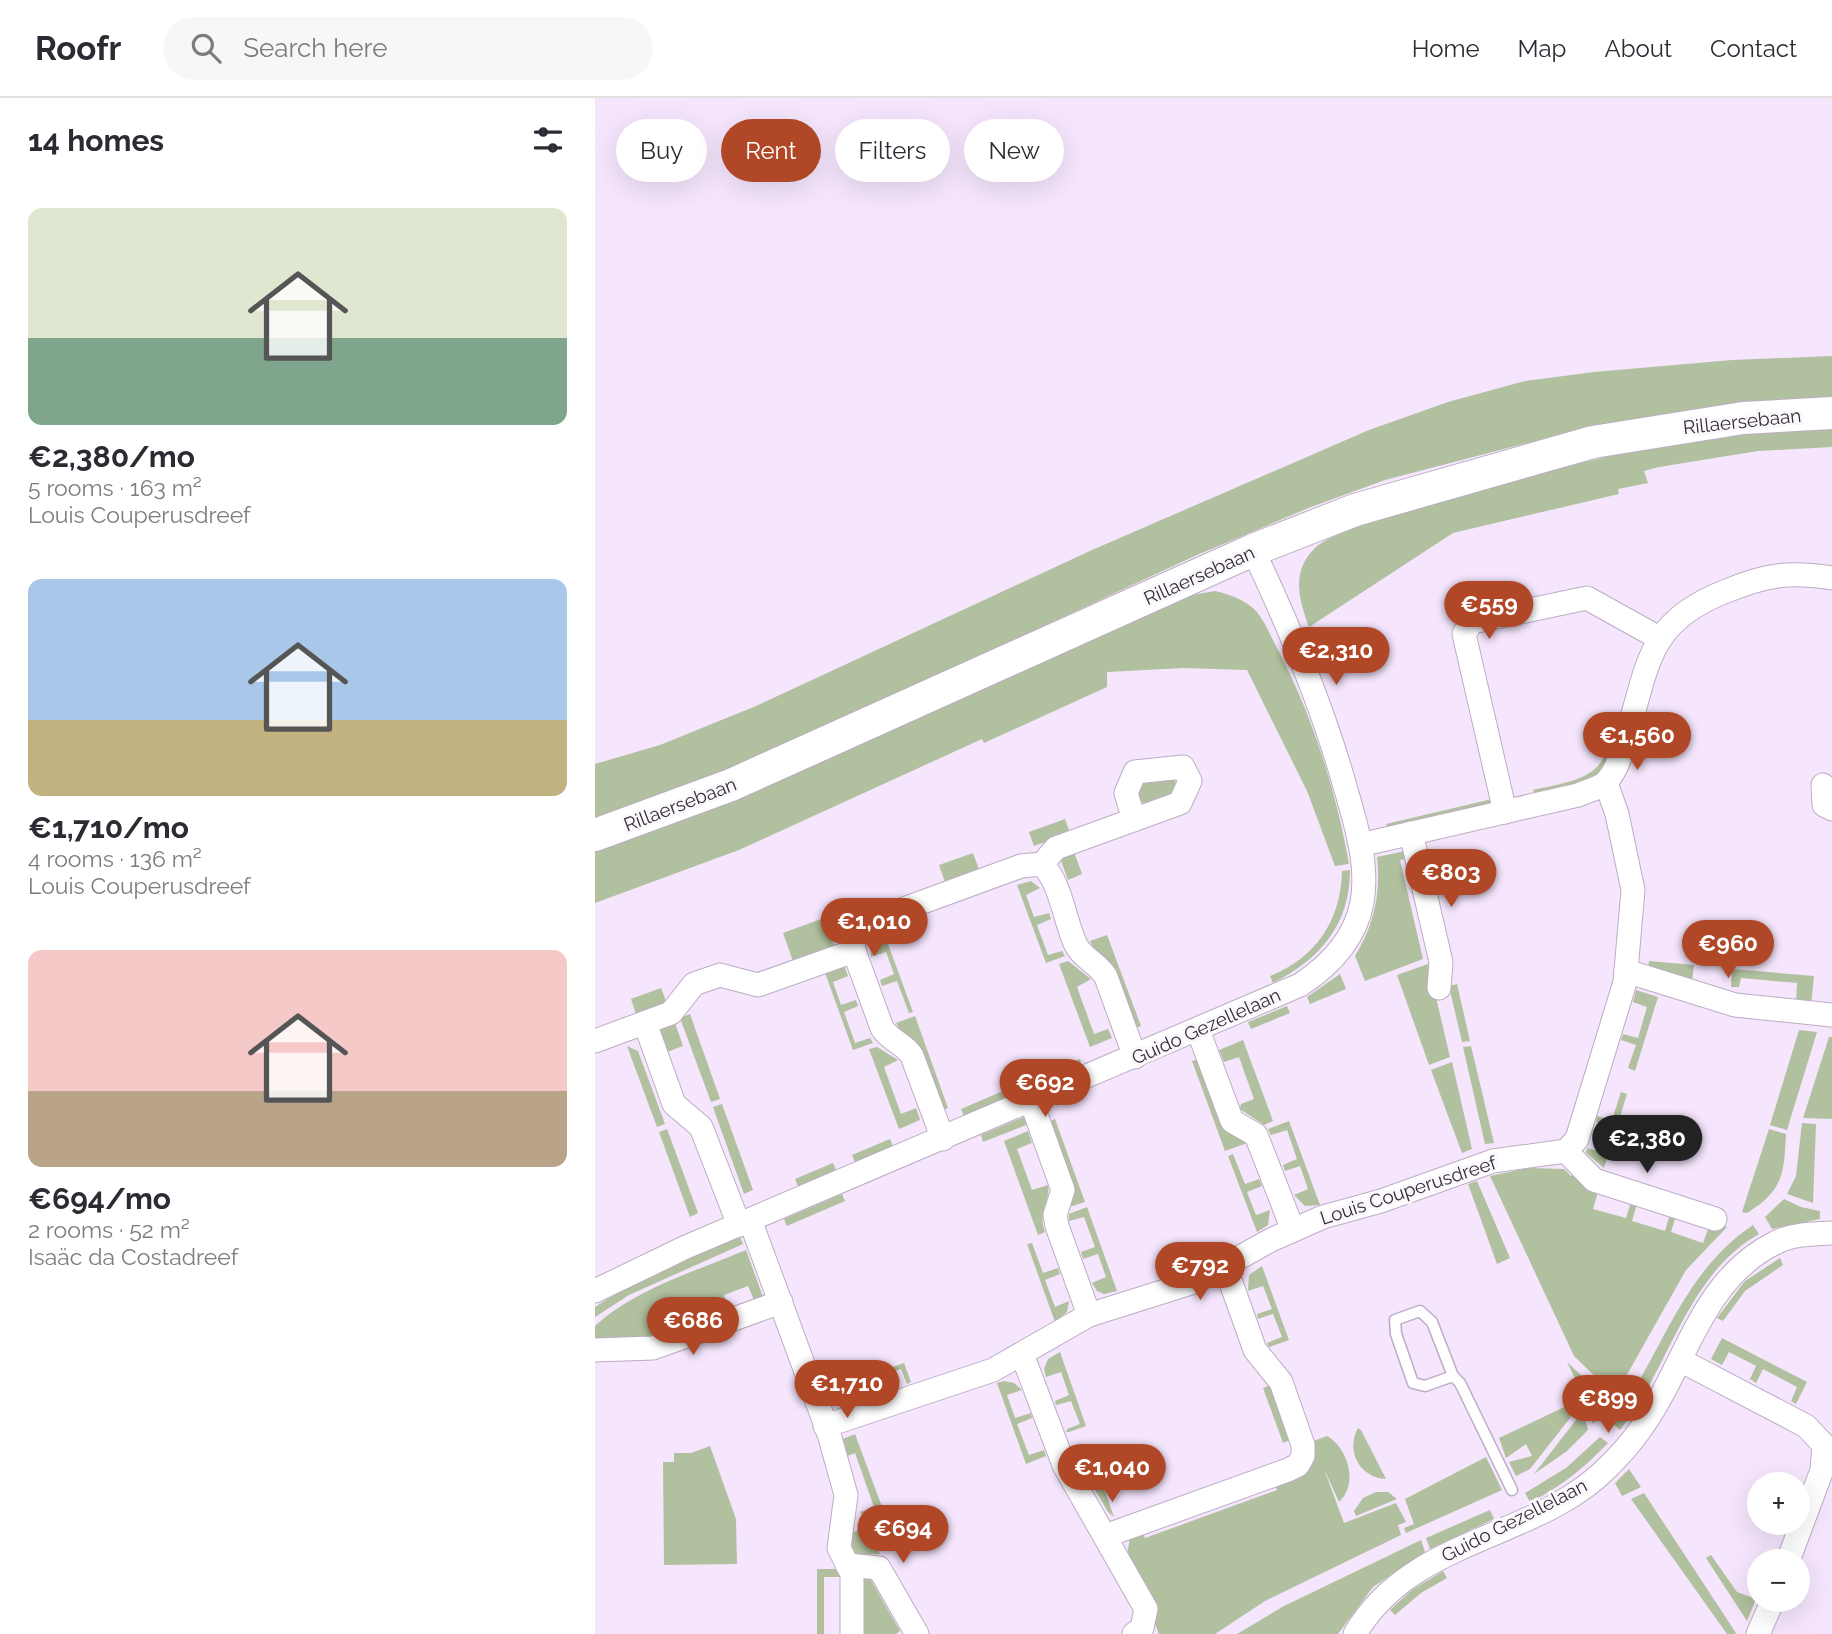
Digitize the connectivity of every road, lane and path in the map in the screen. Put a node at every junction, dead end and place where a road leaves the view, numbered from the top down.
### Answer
1 (1832, 414) edge
2 (1253, 550) junction
3 (1832, 578) edge
4 (1659, 638) junction
5 (1606, 783) junction
6 (1822, 785) dead end
7 (1832, 809) edge
8 (1505, 812) junction
9 (1134, 820) dead end
10 (1411, 833) junction
11 (595, 835) edge
12 (1360, 845) junction
13 (1042, 864) junction
14 (854, 950) junction
15 (1626, 971) junction
16 (1439, 988) dead end
17 (1832, 1015) edge
18 (645, 1023) junction
19 (1198, 1030) junction
20 (595, 1041) edge
21 (1135, 1057) junction
22 (1031, 1101) junction
23 (943, 1139) junction
24 (1566, 1151) junction
25 (1715, 1219) dead end
26 (745, 1222) junction
27 (1293, 1230) junction
28 (1832, 1233) edge
29 (1225, 1266) junction
30 (595, 1291) edge
31 (781, 1302) junction
32 (1089, 1315) junction
33 (595, 1350) edge
34 (1022, 1354) junction
35 (1679, 1360) junction
36 (1453, 1376) junction
37 (825, 1426) junction
38 (1512, 1490) dead end
39 (1105, 1536) junction
40 (1792, 1549) edge
41 (847, 1565) junction
42 (1768, 1612) edge
43 (852, 1634) edge
44 (915, 1634) edge
45 (1134, 1634) edge
46 (1355, 1634) edge
47 (1758, 1634) edge

1 - 2 street, Rillaersebaan
2 - 11 street, Rillaersebaan
2 - 12 street, Guido Gezellelaan
3 - 4 street
4 - 5 street
4 - 8 street
5 - 8 street
5 - 15 street
6 - 7 street
8 - 10 street
9 - 13 street
10 - 12 street
10 - 16 street
12 - 19 street, Guido Gezellelaan
13 - 14 street
13 - 21 street
14 - 18 street
14 - 23 street
15 - 17 street
15 - 24 street
18 - 20 street
18 - 26 street
19 - 21 street, Guido Gezellelaan
19 - 27 street
21 - 22 street, Guido Gezellelaan
22 - 23 street, Guido Gezellelaan
22 - 32 street
23 - 26 street, Guido Gezellelaan
24 - 25 street
24 - 27 street, Louis Couperusdreef
26 - 30 street, Guido Gezellelaan
26 - 31 street
27 - 29 street, Louis Couperusdreef
28 - 35 street, Guido Gezellelaan
29 - 32 street, Louis Couperusdreef
29 - 39 street
31 - 33 street
31 - 37 street
32 - 34 street, Louis Couperusdreef
34 - 37 street, Louis Couperusdreef
34 - 39 street
35 - 40 street
35 - 46 street, Guido Gezellelaan
36 - 36 lane
36 - 38 lane
37 - 41 street
39 - 45 street
41 - 43 street
41 - 44 street
42 - 47 street

